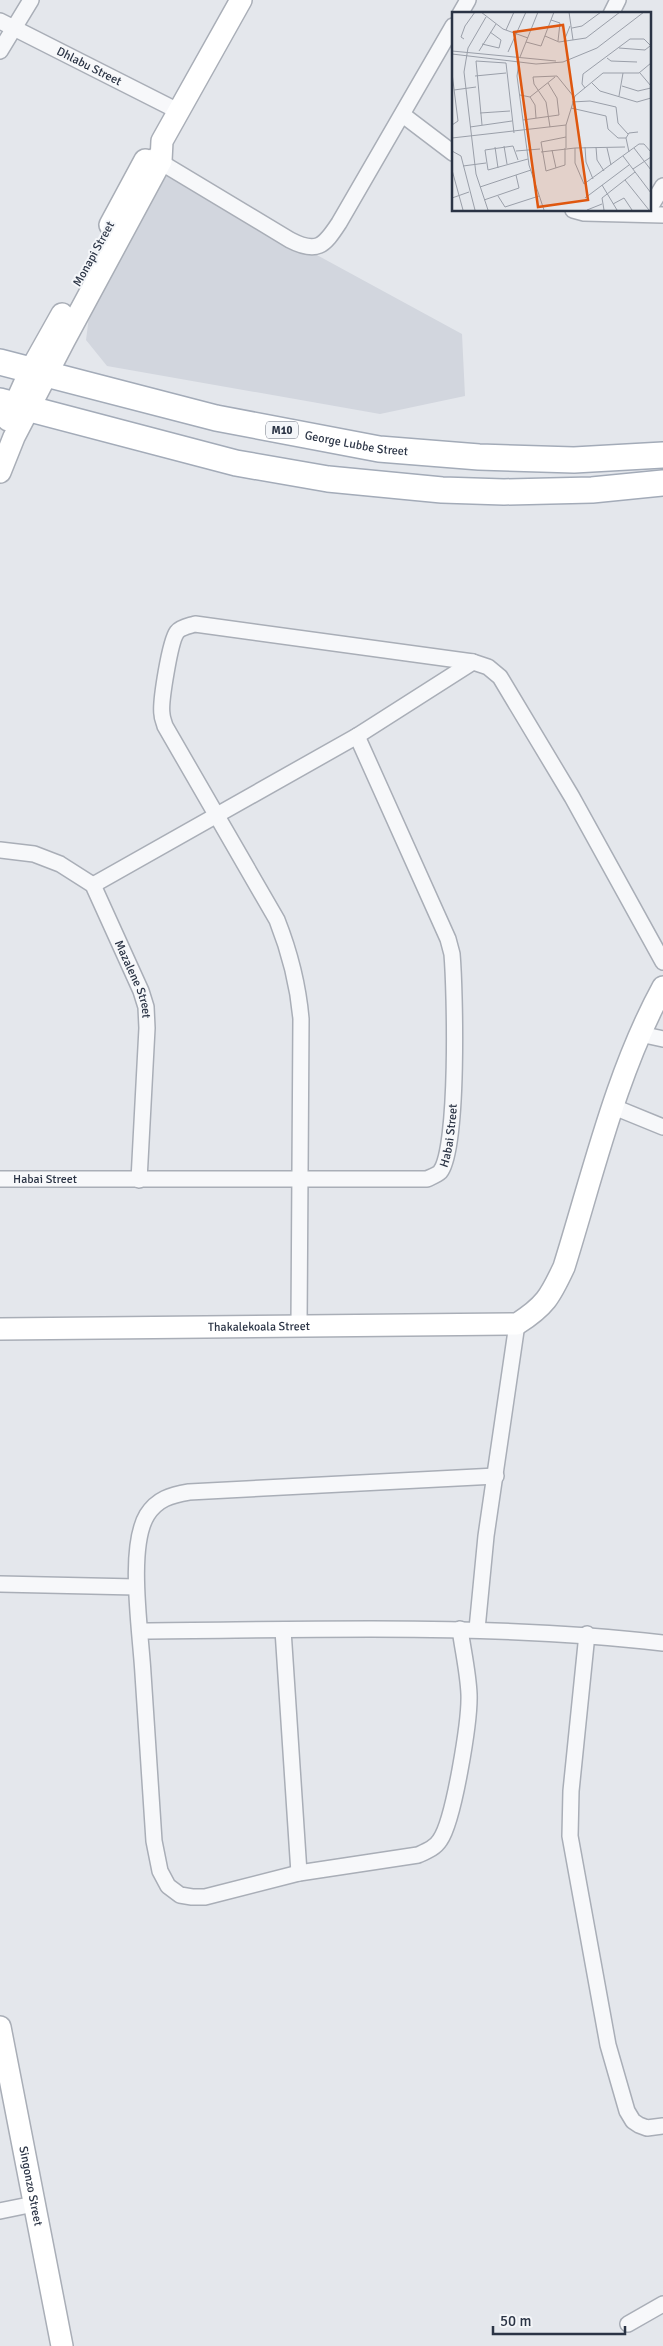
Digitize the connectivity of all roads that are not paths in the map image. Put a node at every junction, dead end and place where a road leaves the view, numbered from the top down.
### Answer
1 (31, 0) edge
2 (241, 0) edge
3 (468, 0) edge
4 (618, 0) edge
5 (461, 12) edge
6 (612, 12) edge
7 (6, 24) edge
8 (452, 28) edge
9 (0, 51) edge
10 (178, 110) junction
11 (403, 115) junction
12 (157, 152) junction
13 (452, 152) edge
14 (663, 186) edge
15 (650, 208) edge
16 (578, 211) edge
17 (648, 211) edge
18 (663, 215) edge
19 (0, 362) edge
20 (38, 373) junction
21 (15, 405) edge
22 (0, 437) edge
23 (663, 455) edge
24 (0, 472) edge
25 (663, 483) edge
26 (473, 662) junction
27 (356, 736) junction
28 (218, 814) junction
29 (0, 850) edge
30 (93, 885) junction
31 (663, 962) edge
32 (663, 987) edge
33 (640, 1034) junction
34 (663, 1039) edge
35 (614, 1107) junction
36 (663, 1127) edge
37 (0, 1179) edge
38 (139, 1180) junction
39 (301, 1180) junction
40 (299, 1324) junction
41 (517, 1324) junction
42 (0, 1329) edge
43 (496, 1476) junction
44 (0, 1584) edge
45 (136, 1587) junction
46 (460, 1629) junction
47 (477, 1629) junction
48 (141, 1630) junction
49 (283, 1630) junction
50 (587, 1634) junction
51 (663, 1643) edge
52 (299, 1873) junction
53 (0, 2027) edge
54 (663, 2126) edge
55 (34, 2204) junction
56 (0, 2210) edge
57 (663, 2304) edge
58 (628, 2324) dead end
59 (62, 2346) edge

1 - 7 street
2 - 10 street, Monapi Street
3 - 5 street
4 - 6 street
7 - 9 street
7 - 10 street, Dhlabu Street
8 - 11 street
10 - 12 street, Monapi Street
11 - 12 street
11 - 13 street
12 - 20 street, Monapi Street
14 - 15 street
16 - 17 street
17 - 18 street
19 - 20 main road, George Lubbe Street / M10
20 - 21 street
20 - 23 main road, George Lubbe Street / M10
21 - 22 street
21 - 24 street
21 - 25 main road
26 - 27 street
26 - 28 street
26 - 31 street
27 - 28 street
27 - 39 street, Habai Street
28 - 30 street
28 - 39 street
29 - 30 street
30 - 38 street, Mazalene Street
32 - 33 street
33 - 34 street
33 - 35 street
35 - 36 street
35 - 41 street
37 - 38 street, Habai Street
38 - 39 street, Habai Street
39 - 40 street
40 - 41 street, Thakalekoala Street
40 - 42 street, Thakalekoala Street
41 - 43 street
43 - 45 street
43 - 47 street
44 - 45 street
45 - 48 street
46 - 47 street
46 - 49 street
46 - 52 street
47 - 50 street
48 - 49 street
48 - 52 street
49 - 52 street
50 - 51 street
50 - 54 street
53 - 55 street, Singonzo Street
55 - 56 street
55 - 59 street, Singonzo Street
57 - 58 street

